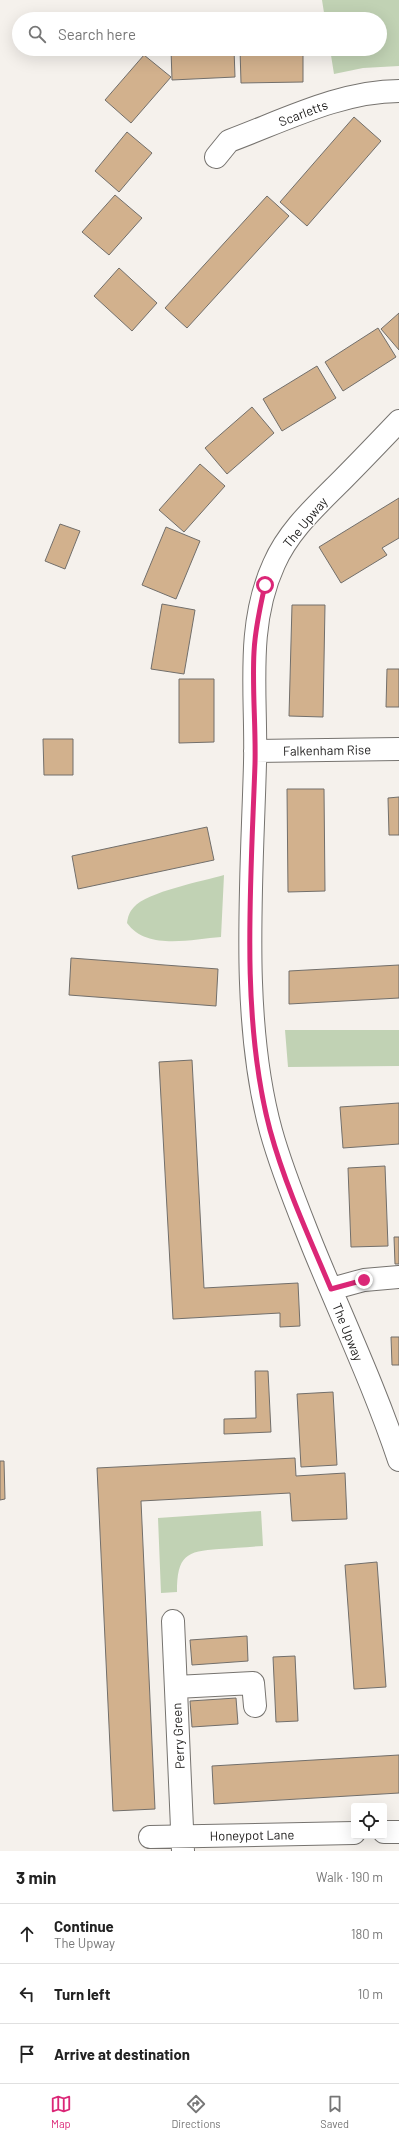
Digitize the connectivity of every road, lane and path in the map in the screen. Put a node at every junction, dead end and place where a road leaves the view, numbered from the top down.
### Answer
1 (399, 91) edge
2 (216, 157) dead end
3 (399, 420) edge
4 (399, 749) edge
5 (255, 751) junction
6 (399, 1277) edge
7 (331, 1289) junction
8 (399, 1460) edge
9 (172, 1621) dead end
10 (176, 1687) junction
11 (254, 1706) dead end
12 (387, 1832) edge
13 (399, 1832) edge
14 (351, 1833) edge
15 (150, 1837) dead end
16 (183, 1843) edge

1 - 2 street, Scarletts
3 - 5 street, The Upway
4 - 5 street, Falkenham Rise
5 - 7 street, The Upway
6 - 7 street
7 - 8 street, The Upway
9 - 10 street, Perry Green
10 - 11 street
10 - 16 street, Perry Green
12 - 13 street
14 - 16 street, Honeypot Lane
15 - 16 street, Honeypot Lane

